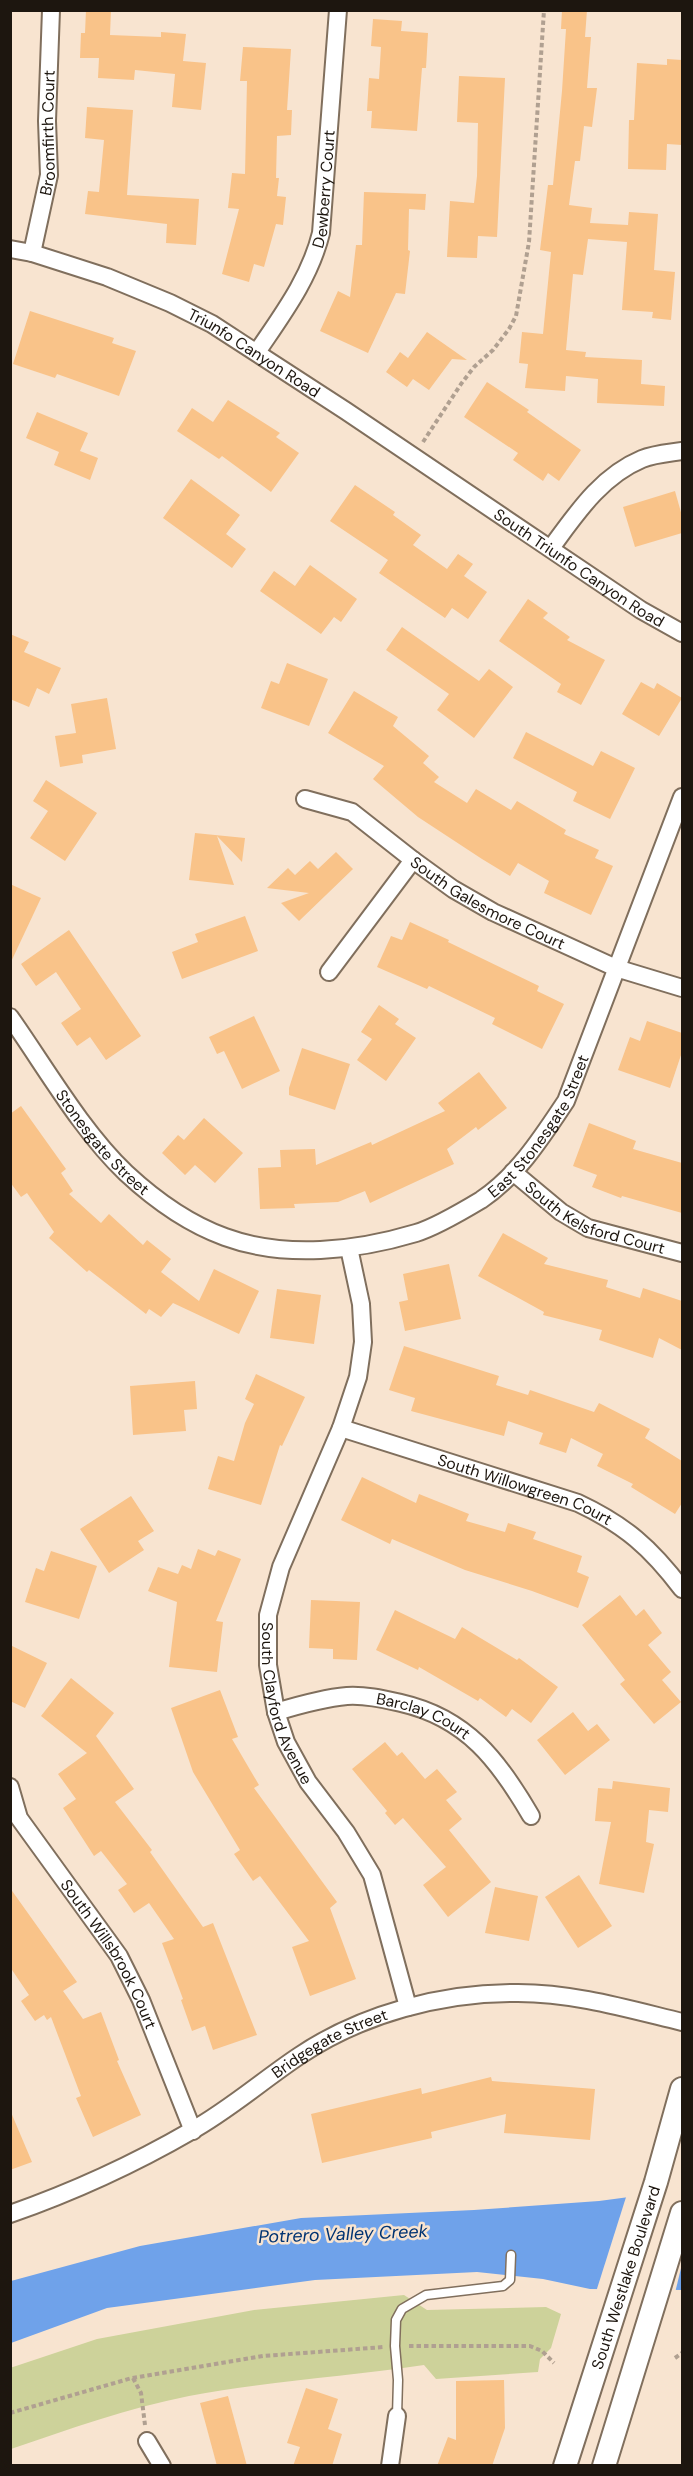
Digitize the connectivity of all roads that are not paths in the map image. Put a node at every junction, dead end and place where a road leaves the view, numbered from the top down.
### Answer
1 (51, 10) edge
2 (338, 10) edge
3 (10, 249) edge
4 (32, 253) junction
5 (257, 352) junction
6 (682, 451) edge
7 (477, 499) joint
8 (551, 548) junction
9 (682, 633) edge
10 (682, 796) edge
11 (305, 799) dead end
12 (413, 860) junction
13 (616, 968) junction
14 (329, 972) dead end
15 (682, 988) edge
16 (10, 1017) edge
17 (513, 1172) junction
18 (225, 1237) joint
19 (350, 1248) junction
20 (682, 1253) edge
21 (341, 1428) junction
22 (682, 1589) edge
23 (276, 1712) junction
24 (10, 1787) edge
25 (531, 1816) dead end
26 (408, 2007) junction
27 (682, 2022) edge
28 (682, 2089) edge
29 (193, 2131) junction
30 (682, 2213) edge
31 (10, 2214) edge
32 (511, 2255) dead end
33 (397, 2416) joint
34 (147, 2441) road end
35 (162, 2466) edge
36 (390, 2466) edge
37 (566, 2466) edge
38 (604, 2466) edge

1 - 4 street, Broomfirth Court
2 - 5 street, Dewberry Court
3 - 4 street, Triunfo Canyon Road
4 - 5 street, Triunfo Canyon Road
5 - 7 street, Triunfo Canyon Road
6 - 8 street
7 - 8 street, South Triunfo Canyon Road
8 - 9 street, South Triunfo Canyon Road
10 - 13 street, East Stonesgate Street
11 - 12 street, South Galesmore Court
12 - 13 street, South Galesmore Court
12 - 14 street
13 - 15 street, South Galesmore Court
13 - 17 street, East Stonesgate Street
16 - 18 street, Stonesgate Street
17 - 19 street, East Stonesgate Street
17 - 20 street, South Kelsford Court
18 - 19 street, East Stonesgate Street
19 - 21 street, South Clayford Avenue
21 - 22 street, South Willowgreen Court
21 - 23 street, South Clayford Avenue
23 - 25 street, Barclay Court
23 - 26 street, South Clayford Avenue
24 - 29 street, South Willsbrook Court
26 - 27 street, Bridgegate Street
26 - 29 street, Bridgegate Street
28 - 37 main road, South Westlake Boulevard
29 - 31 street, Bridgegate Street
30 - 38 main road
32 - 33 lane
33 - 36 street
34 - 35 street

